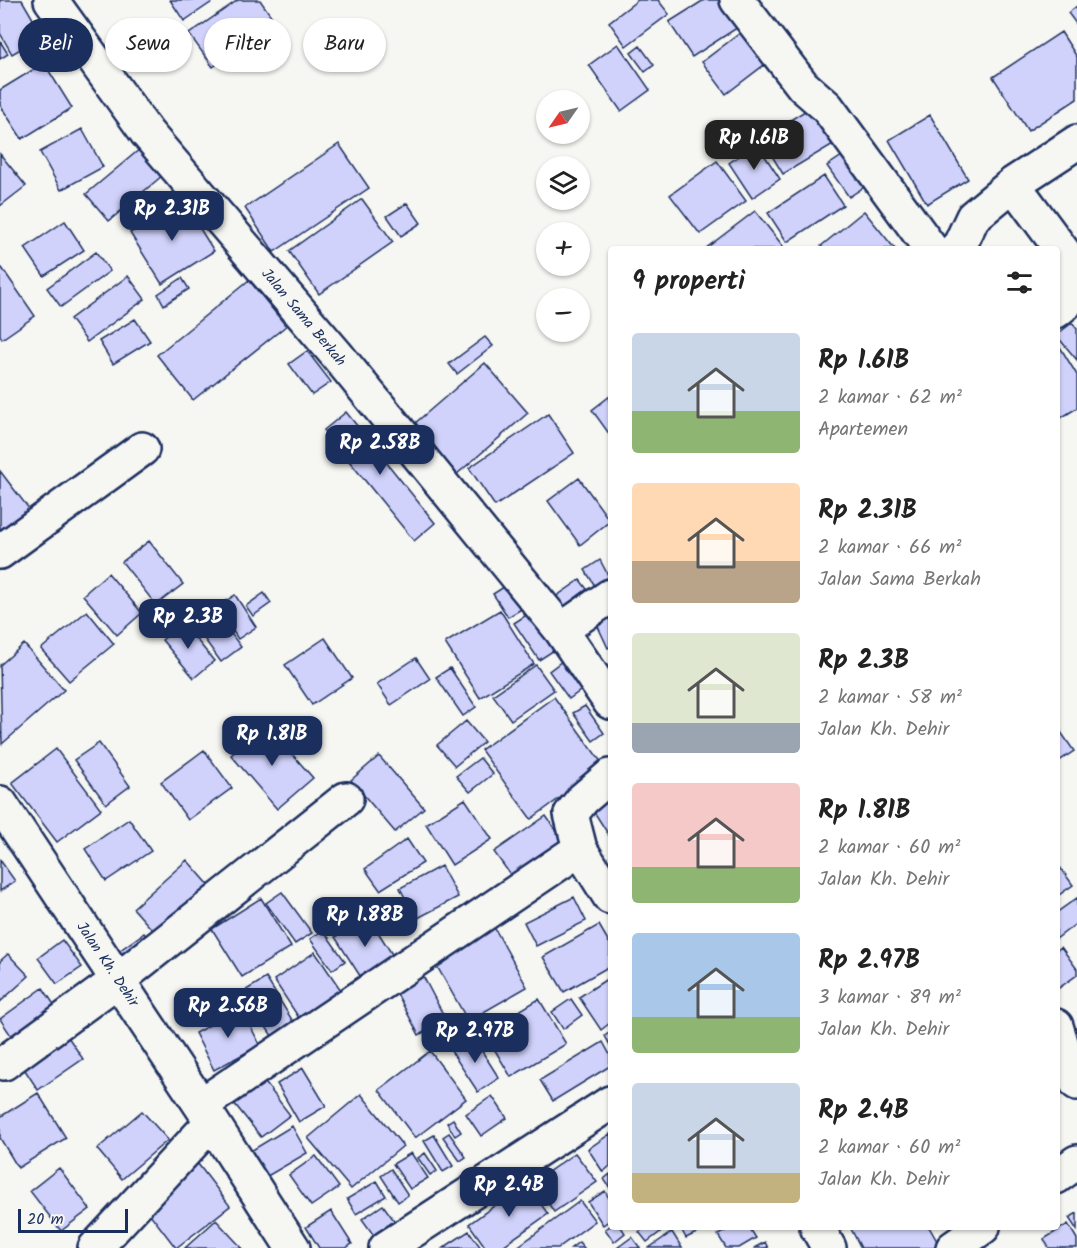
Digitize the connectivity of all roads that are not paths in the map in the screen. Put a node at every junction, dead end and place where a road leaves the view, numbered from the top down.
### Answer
1 (51, 0) edge
2 (737, 0) edge
3 (1077, 142) edge
4 (1013, 184) junction
5 (930, 246) edge
6 (959, 246) edge
7 (1059, 246) edge
8 (1060, 248) edge
9 (1060, 307) edge
10 (142, 449) dead end
11 (0, 552) edge
12 (608, 597) edge
13 (561, 630) junction
14 (608, 699) edge
15 (608, 779) edge
16 (346, 799) dead end
17 (0, 803) edge
18 (580, 849) junction
19 (608, 894) edge
20 (118, 980) junction
21 (1060, 1039) edge
22 (4, 1063) dead end
23 (1077, 1083) edge
24 (608, 1104) edge
25 (207, 1113) junction
26 (1077, 1162) edge
27 (1060, 1174) edge
28 (819, 1230) edge
29 (979, 1230) edge
30 (95, 1248) edge
31 (293, 1248) edge
32 (386, 1248) edge
33 (829, 1248) edge
34 (953, 1248) edge

1 - 13 street, Jalan Sama Berkah
2 - 5 street
3 - 4 street
4 - 6 street
4 - 7 street
8 - 9 street
10 - 11 street
12 - 13 street
13 - 14 street, Jalan Sama Berkah
15 - 18 street
16 - 20 street
17 - 20 street, Jalan Kh. Dehir
18 - 19 street
18 - 25 street
20 - 22 street
20 - 25 street, Jalan Kh. Dehir
21 - 23 street
24 - 32 street
25 - 30 street
25 - 31 street, Jalan Kh. Dehir
26 - 27 street
28 - 33 street
29 - 34 street

